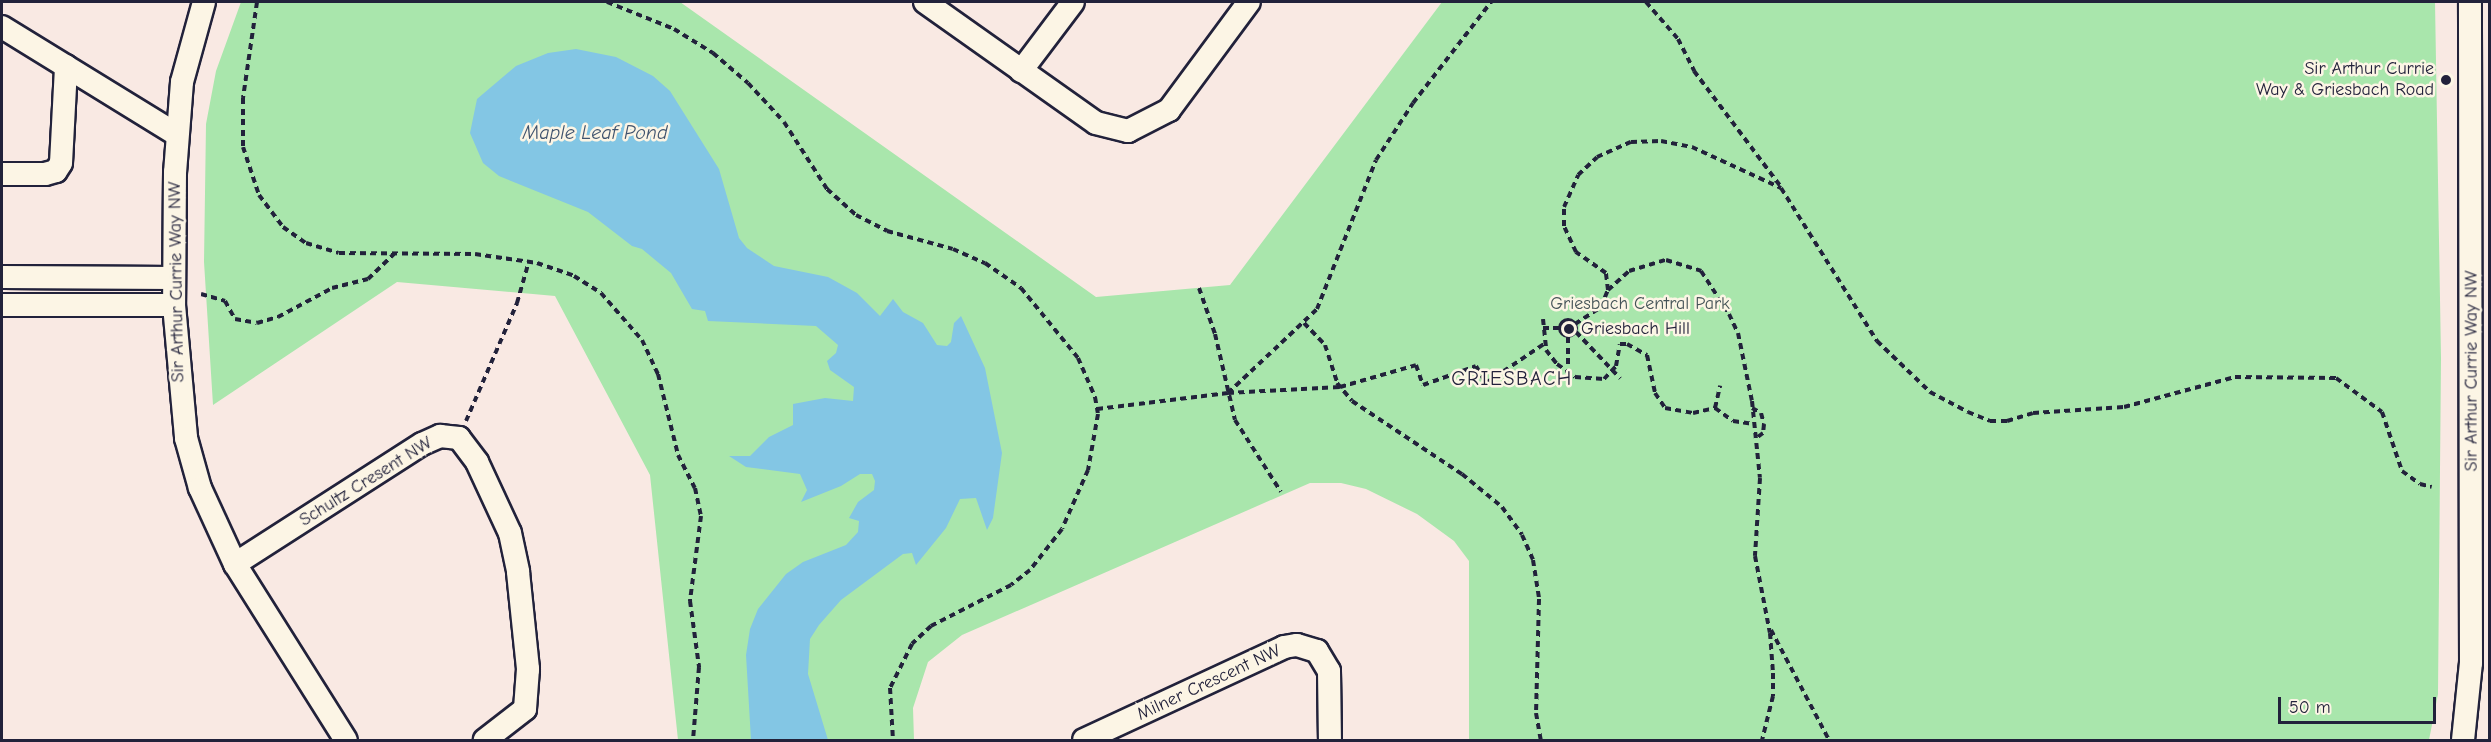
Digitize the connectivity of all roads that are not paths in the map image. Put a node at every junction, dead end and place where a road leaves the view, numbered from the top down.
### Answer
1 (204, 2) edge
2 (925, 2) edge
3 (1073, 2) edge
4 (1249, 2) edge
5 (2470, 2) edge
6 (2, 27) edge
7 (66, 66) junction
8 (1021, 71) junction
9 (176, 134) junction
10 (2, 174) edge
11 (2, 277) edge
12 (174, 278) junction
13 (2, 305) edge
14 (174, 305) junction
15 (235, 564) junction
16 (346, 741) edge
17 (485, 741) edge
18 (1084, 741) edge
19 (1330, 741) edge
20 (2463, 741) edge

1 - 9 street, Sir Arthur Currie Way NW
2 - 8 street
3 - 8 street
4 - 8 street
5 - 20 street, Sir Arthur Currie Way NW
6 - 7 street
7 - 9 street
7 - 10 street
9 - 12 street, Sir Arthur Currie Way NW
11 - 12 street
12 - 14 street, Sir Arthur Currie Way NW
13 - 14 street
14 - 15 street, Sir Arthur Currie Way NW
15 - 16 street, Sir Arthur Currie Way NW
15 - 17 street, Schultz Cresent NW
18 - 19 street, Milner Crescent NW

